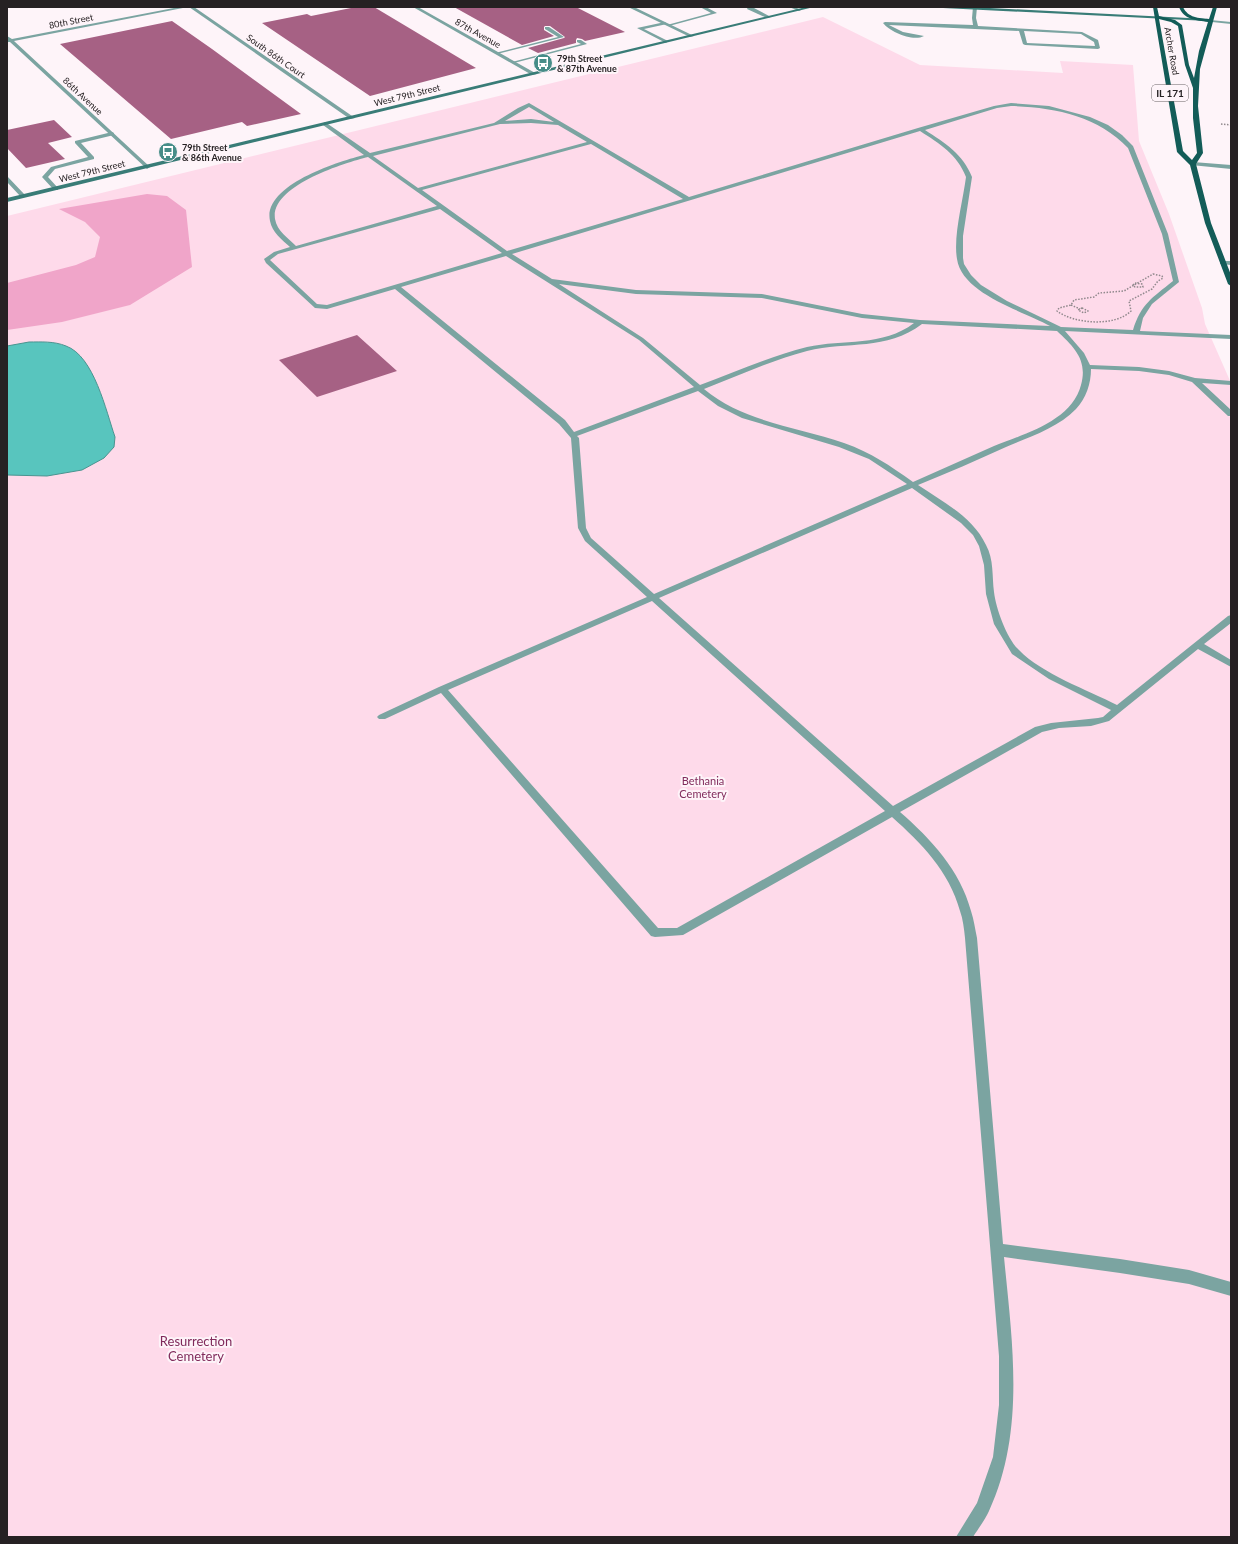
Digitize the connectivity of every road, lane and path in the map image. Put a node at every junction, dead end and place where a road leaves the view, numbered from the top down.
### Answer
1 (186, 7) edge
2 (191, 7) edge
3 (415, 7) edge
4 (630, 7) edge
5 (702, 7) edge
6 (791, 7) edge
7 (812, 7) edge
8 (943, 7) edge
9 (1155, 7) edge
10 (1181, 7) edge
11 (1215, 7) edge
12 (749, 8) edge
13 (975, 8) edge
14 (799, 10) junction
15 (769, 17) junction
16 (1157, 17) junction
17 (1212, 21) junction
18 (1231, 23) edge
19 (667, 24) junction
20 (976, 27) junction
21 (547, 28) dead end
22 (1021, 30) junction
23 (692, 36) junction
24 (922, 36) dead end
25 (8, 39) edge
26 (579, 42) dead end
27 (666, 42) junction
28 (497, 53) junction
29 (514, 62) junction
30 (534, 74) junction
31 (1197, 91) junction
32 (352, 118) junction
33 (324, 124) junction
34 (496, 124) junction
35 (1221, 124) dead end
36 (562, 125) junction
37 (1231, 125) edge
38 (920, 129) junction
39 (112, 134) junction
40 (592, 142) junction
41 (369, 156) junction
42 (1193, 164) junction
43 (147, 167) junction
44 (1231, 167) edge
45 (7, 178) edge
46 (56, 189) junction
47 (417, 190) junction
48 (24, 196) junction
49 (688, 199) junction
50 (7, 200) edge
51 (441, 207) junction
52 (295, 248) junction
53 (506, 253) junction
54 (1231, 263) edge
55 (1222, 264) junction
56 (549, 280) junction
57 (1231, 284) edge
58 (396, 286) junction
59 (1071, 305) junction
60 (1080, 309) dead end
61 (920, 322) junction
62 (1059, 329) junction
63 (1136, 332) junction
64 (1231, 337) edge
65 (1089, 367) junction
66 (1196, 380) junction
67 (1231, 383) edge
68 (699, 387) junction
69 (1231, 414) edge
70 (573, 434) junction
71 (913, 484) junction
72 (652, 598) junction
73 (1231, 618) edge
74 (1198, 645) junction
75 (1231, 664) edge
76 (442, 689) junction
77 (1118, 709) junction
78 (382, 717) dead end
79 (892, 811) junction
80 (997, 1250) junction
81 (1231, 1289) edge
82 (964, 1537) edge

1 - 25 street, 80th Street
2 - 32 street, South 86th Court
3 - 28 street, 87th Avenue
4 - 19 street
5 - 19 street
6 - 14 street
7 - 14 main road, West 79th Street
8 - 13 main road
9 - 16 main road, Archer Road / IL 171
10 - 17 main road
11 - 17 main road, Archer Road / IL 171
12 - 15 street
13 - 16 main road
13 - 20 street
14 - 15 main road, West 79th Street
15 - 23 main road, West 79th Street
16 - 17 main road
16 - 31 main road
16 - 42 main road, Archer Road / IL 171
17 - 18 street
17 - 31 main road, Archer Road / IL 171
19 - 23 street
19 - 27 street
20 - 22 street
20 - 24 street
21 - 28 street
22 - 22 street
23 - 27 main road, West 79th Street
25 - 39 street, 86th Avenue
26 - 29 street
27 - 30 main road, West 79th Street
28 - 29 street, 87th Avenue
29 - 30 street, 87th Avenue
30 - 32 main road, West 79th Street
31 - 42 main road, Archer Road / IL 171
32 - 33 main road, West 79th Street
33 - 41 street
33 - 43 main road, West 79th Street
34 - 36 street
34 - 36 street
34 - 41 street
35 - 37 path
36 - 40 street
38 - 49 street
38 - 62 street
38 - 63 street
39 - 43 street, 86th Avenue
39 - 46 street
40 - 47 street
40 - 49 street
41 - 47 street
41 - 52 street
42 - 44 street
42 - 55 main road, Archer Road / IL 171
43 - 46 main road, West 79th Street
45 - 48 street
46 - 48 main road, West 79th Street
47 - 51 street
48 - 50 main road, West 79th Street
49 - 53 street
51 - 52 street
51 - 53 street
52 - 58 street
53 - 56 street
53 - 58 street
54 - 55 street
55 - 57 main road, Archer Road / IL 171
56 - 61 street
56 - 68 street
58 - 70 street
59 - 59 path
59 - 60 path
61 - 62 street
61 - 68 street
62 - 63 street
62 - 65 street
63 - 64 street
65 - 66 street
65 - 71 street
66 - 67 street
66 - 69 street
68 - 70 street
68 - 71 street
70 - 72 street
71 - 72 street
71 - 77 street
72 - 76 street
72 - 79 street
73 - 74 street
74 - 75 street
74 - 77 street
76 - 78 street
76 - 79 street
77 - 79 street
79 - 80 street
80 - 81 street
80 - 82 street

